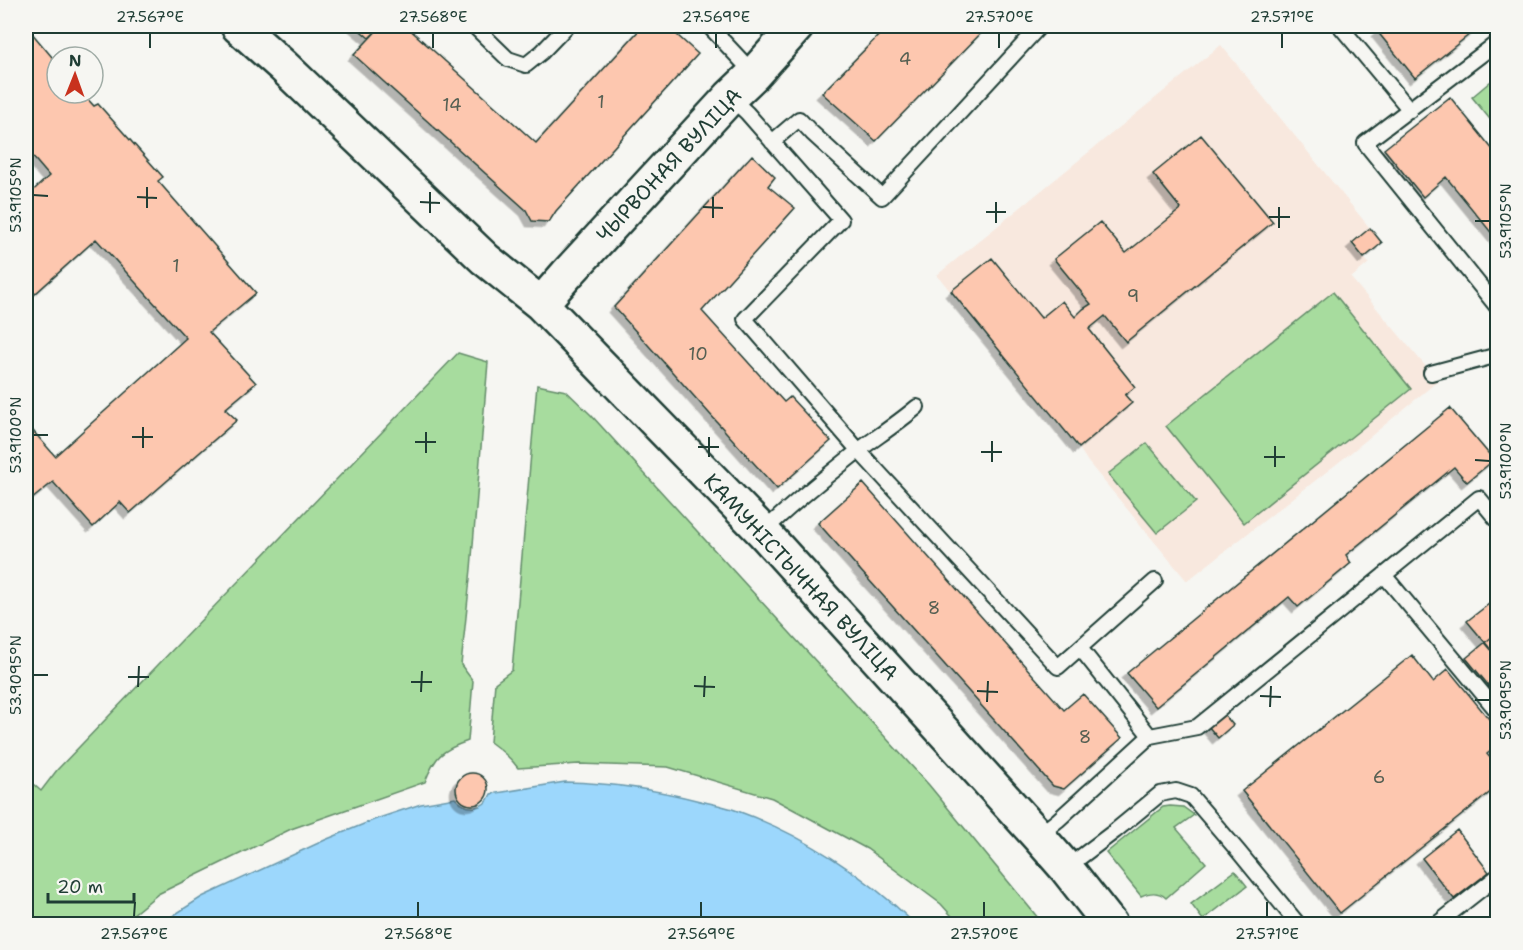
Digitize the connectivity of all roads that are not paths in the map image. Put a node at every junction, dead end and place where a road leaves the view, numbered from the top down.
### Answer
1 (238, 26) edge
2 (474, 26) edge
3 (567, 26) edge
4 (709, 26) edge
5 (797, 26) edge
6 (1040, 26) edge
7 (1340, 26) edge
8 (1497, 42) edge
9 (754, 74) junction
10 (730, 97) junction
11 (1410, 110) junction
12 (772, 142) junction
13 (541, 304) junction
14 (1497, 308) edge
15 (1497, 355) edge
16 (1431, 373) dead end
17 (917, 406) dead end
18 (858, 451) junction
19 (1497, 521) edge
20 (763, 532) junction
21 (1384, 575) junction
22 (1155, 581) dead end
23 (1080, 648) junction
24 (1497, 712) edge
25 (1150, 736) junction
26 (1038, 836) junction
27 (1066, 868) junction
28 (1497, 876) edge
29 (1110, 924) edge
30 (1298, 924) edge
31 (1437, 924) edge

1 - 13 street, КАМУНІСТЫЧНАЯ ВУЛІЦА
2 - 3 lane
4 - 9 lane
5 - 9 street, ЧЫРВОНАЯ ВУЛІЦА
6 - 12 lane
7 - 11 lane
8 - 11 lane
9 - 10 street, ЧЫРВОНАЯ ВУЛІЦА
10 - 12 lane
10 - 13 street, ЧЫРВОНАЯ ВУЛІЦА
11 - 14 lane
12 - 18 lane
13 - 20 street, КАМУНІСТЫЧНАЯ ВУЛІЦА
15 - 16 lane
17 - 18 lane
18 - 20 lane
18 - 23 lane
19 - 21 lane
20 - 26 street, КАМУНІСТЫЧНАЯ ВУЛІЦА
21 - 24 lane
21 - 25 lane
22 - 23 lane
23 - 25 lane
25 - 26 lane
26 - 27 street, КАМУНІСТЫЧНАЯ ВУЛІЦА
27 - 29 street, КАМУНІСТЫЧНАЯ ВУЛІЦА
27 - 30 lane
28 - 31 lane

